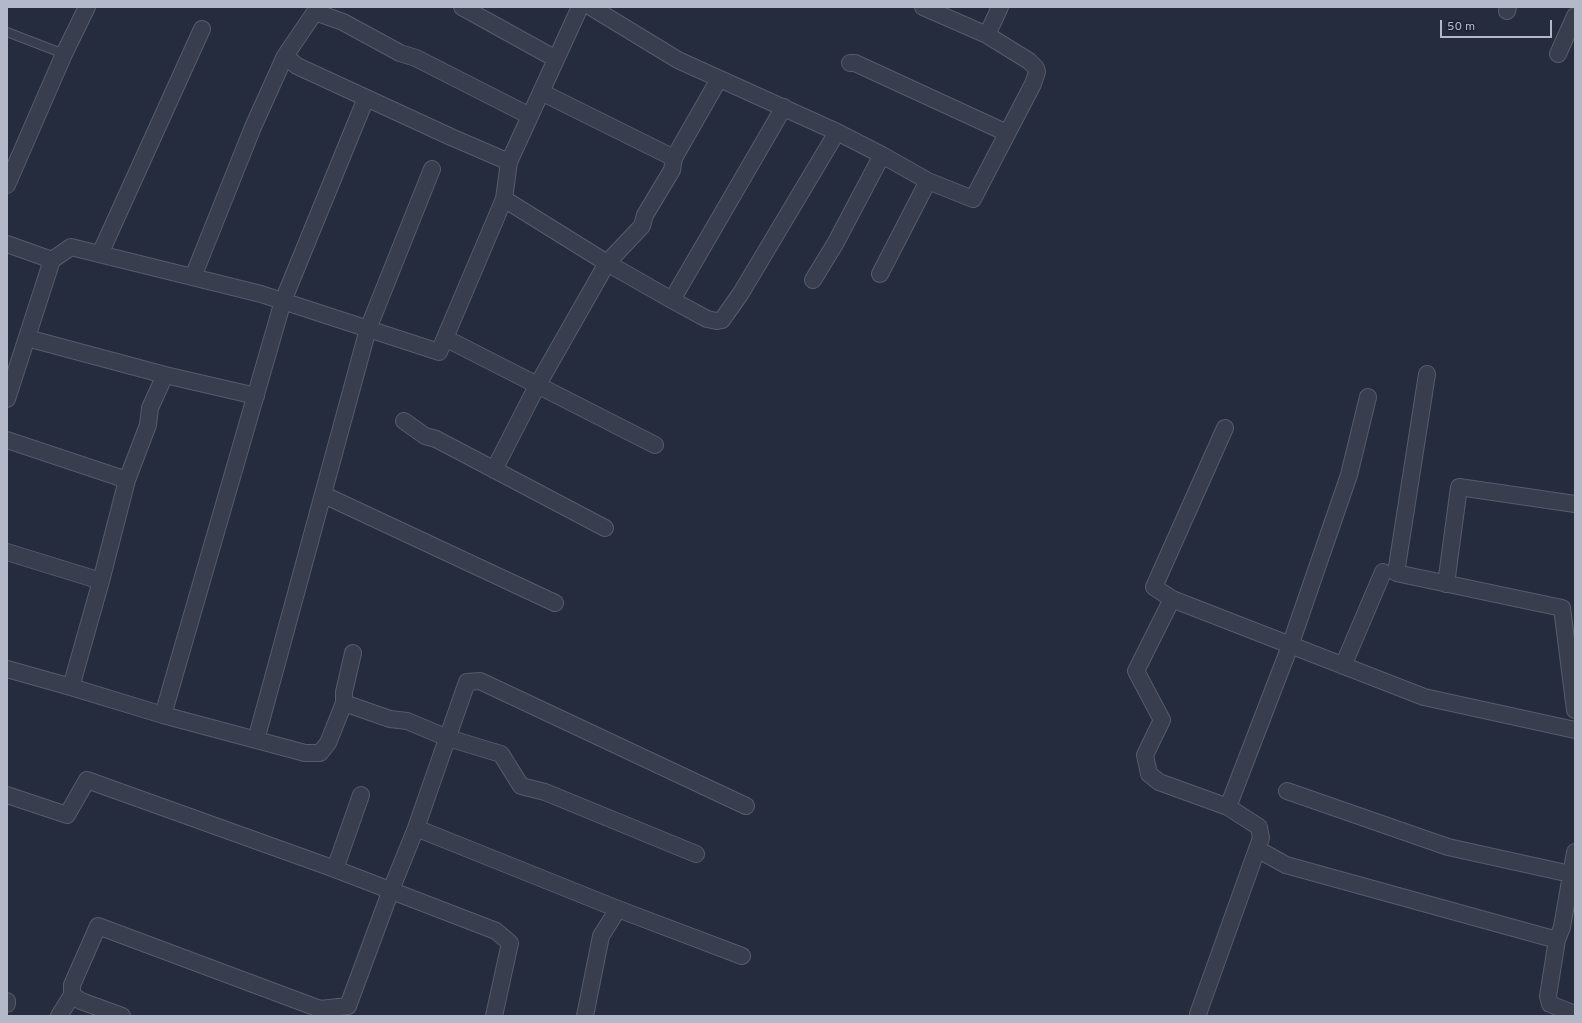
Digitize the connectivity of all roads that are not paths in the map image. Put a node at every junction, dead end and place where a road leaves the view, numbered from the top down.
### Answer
1 (86, 7) edge
2 (462, 7) edge
3 (580, 7) edge
4 (591, 7) edge
5 (923, 7) edge
6 (1000, 7) edge
7 (1575, 16) edge
8 (202, 29) dead end
9 (7, 32) edge
10 (987, 35) junction
11 (64, 54) junction
12 (1558, 54) dead end
13 (285, 56) junction
14 (556, 59) junction
15 (850, 63) dead end
16 (719, 79) junction
17 (541, 92) junction
18 (366, 98) junction
19 (784, 107) junction
20 (530, 116) junction
21 (837, 132) junction
22 (1007, 133) junction
23 (882, 155) junction
24 (674, 158) junction
25 (509, 162) junction
26 (432, 168) dead end
27 (928, 181) junction
28 (7, 185) edge
29 (504, 199) junction
30 (7, 244) edge
31 (100, 254) junction
32 (52, 260) junction
33 (607, 263) junction
34 (880, 274) dead end
35 (193, 277) junction
36 (813, 280) dead end
37 (672, 300) junction
38 (283, 301) junction
39 (368, 329) junction
40 (27, 338) junction
41 (445, 338) junction
42 (1427, 374) dead end
43 (165, 375) junction
44 (10, 381) edge
45 (537, 386) junction
46 (256, 396) junction
47 (1368, 397) dead end
48 (7, 399) edge
49 (404, 421) dead end
50 (1225, 428) dead end
51 (7, 440) edge
52 (655, 445) dead end
53 (494, 470) junction
54 (127, 480) junction
55 (324, 495) junction
56 (1575, 504) edge
57 (605, 528) dead end
58 (7, 552) edge
59 (1383, 572) dead end
60 (101, 580) junction
61 (1446, 584) junction
62 (1172, 599) junction
63 (555, 603) dead end
64 (1569, 608) edge
65 (1290, 646) junction
66 (354, 653) dead end
67 (1572, 658) edge
68 (1343, 666) junction
69 (7, 670) edge
70 (71, 687) junction
71 (344, 704) junction
72 (1575, 710) edge
73 (163, 715) junction
74 (1575, 730) edge
75 (448, 738) junction
76 (256, 740) junction
77 (1287, 790) dead end
78 (7, 795) edge
79 (361, 795) dead end
80 (746, 806) dead end
81 (1228, 807) junction
82 (416, 828) junction
83 (1257, 849) junction
84 (1575, 852) edge
85 (696, 854) dead end
86 (335, 869) junction
87 (1573, 875) edge
88 (390, 890) junction
89 (618, 909) junction
90 (1557, 940) junction
91 (742, 956) dead end
92 (72, 995) junction
93 (1198, 1014) dead end
94 (1575, 1014) edge
95 (59, 1016) edge
96 (122, 1016) edge
97 (494, 1016) edge
98 (585, 1016) edge

1 - 11 street
2 - 14 street
3 - 14 street
4 - 16 street
5 - 10 street
6 - 10 street
7 - 12 street
8 - 31 street
9 - 11 lane
10 - 22 street
11 - 28 street
13 - 18 street
13 - 20 street
13 - 35 street
14 - 17 street
15 - 22 street
16 - 19 street
16 - 24 street
17 - 20 street
17 - 24 street
18 - 25 street
18 - 38 street
19 - 21 street
19 - 37 street
20 - 25 street
21 - 23 street
21 - 37 street
22 - 27 street
23 - 27 street
23 - 36 street
24 - 33 street
25 - 29 street
26 - 39 street
27 - 34 street
29 - 33 street
29 - 41 street
30 - 32 street
31 - 32 street
31 - 35 street
32 - 40 street
33 - 37 street
33 - 45 street
35 - 38 street
38 - 39 street
38 - 46 street
39 - 41 street
39 - 55 street
40 - 43 street
40 - 44 street
41 - 45 street
42 - 61 street
43 - 46 street
43 - 54 street
44 - 48 street
45 - 52 street
45 - 53 street
46 - 73 street
47 - 65 street
49 - 53 street
50 - 62 street
51 - 54 street
53 - 57 street
54 - 60 street
55 - 63 street
55 - 76 street
56 - 61 street
58 - 60 street
59 - 68 street
60 - 70 street
61 - 64 street
62 - 65 street
62 - 81 street
64 - 67 street
65 - 68 street
65 - 81 street
66 - 71 street
67 - 72 street
68 - 74 street
69 - 70 street
70 - 73 street
71 - 75 street
71 - 76 street
73 - 76 street
75 - 80 street
75 - 82 street
75 - 85 street
77 - 87 street
78 - 86 street
79 - 86 street
81 - 83 street
82 - 88 street
82 - 89 street
83 - 90 street
83 - 93 street
84 - 87 street
86 - 88 street
87 - 90 street
88 - 92 street
88 - 97 street
89 - 91 street
89 - 98 street
90 - 94 street
92 - 95 street
92 - 96 street

